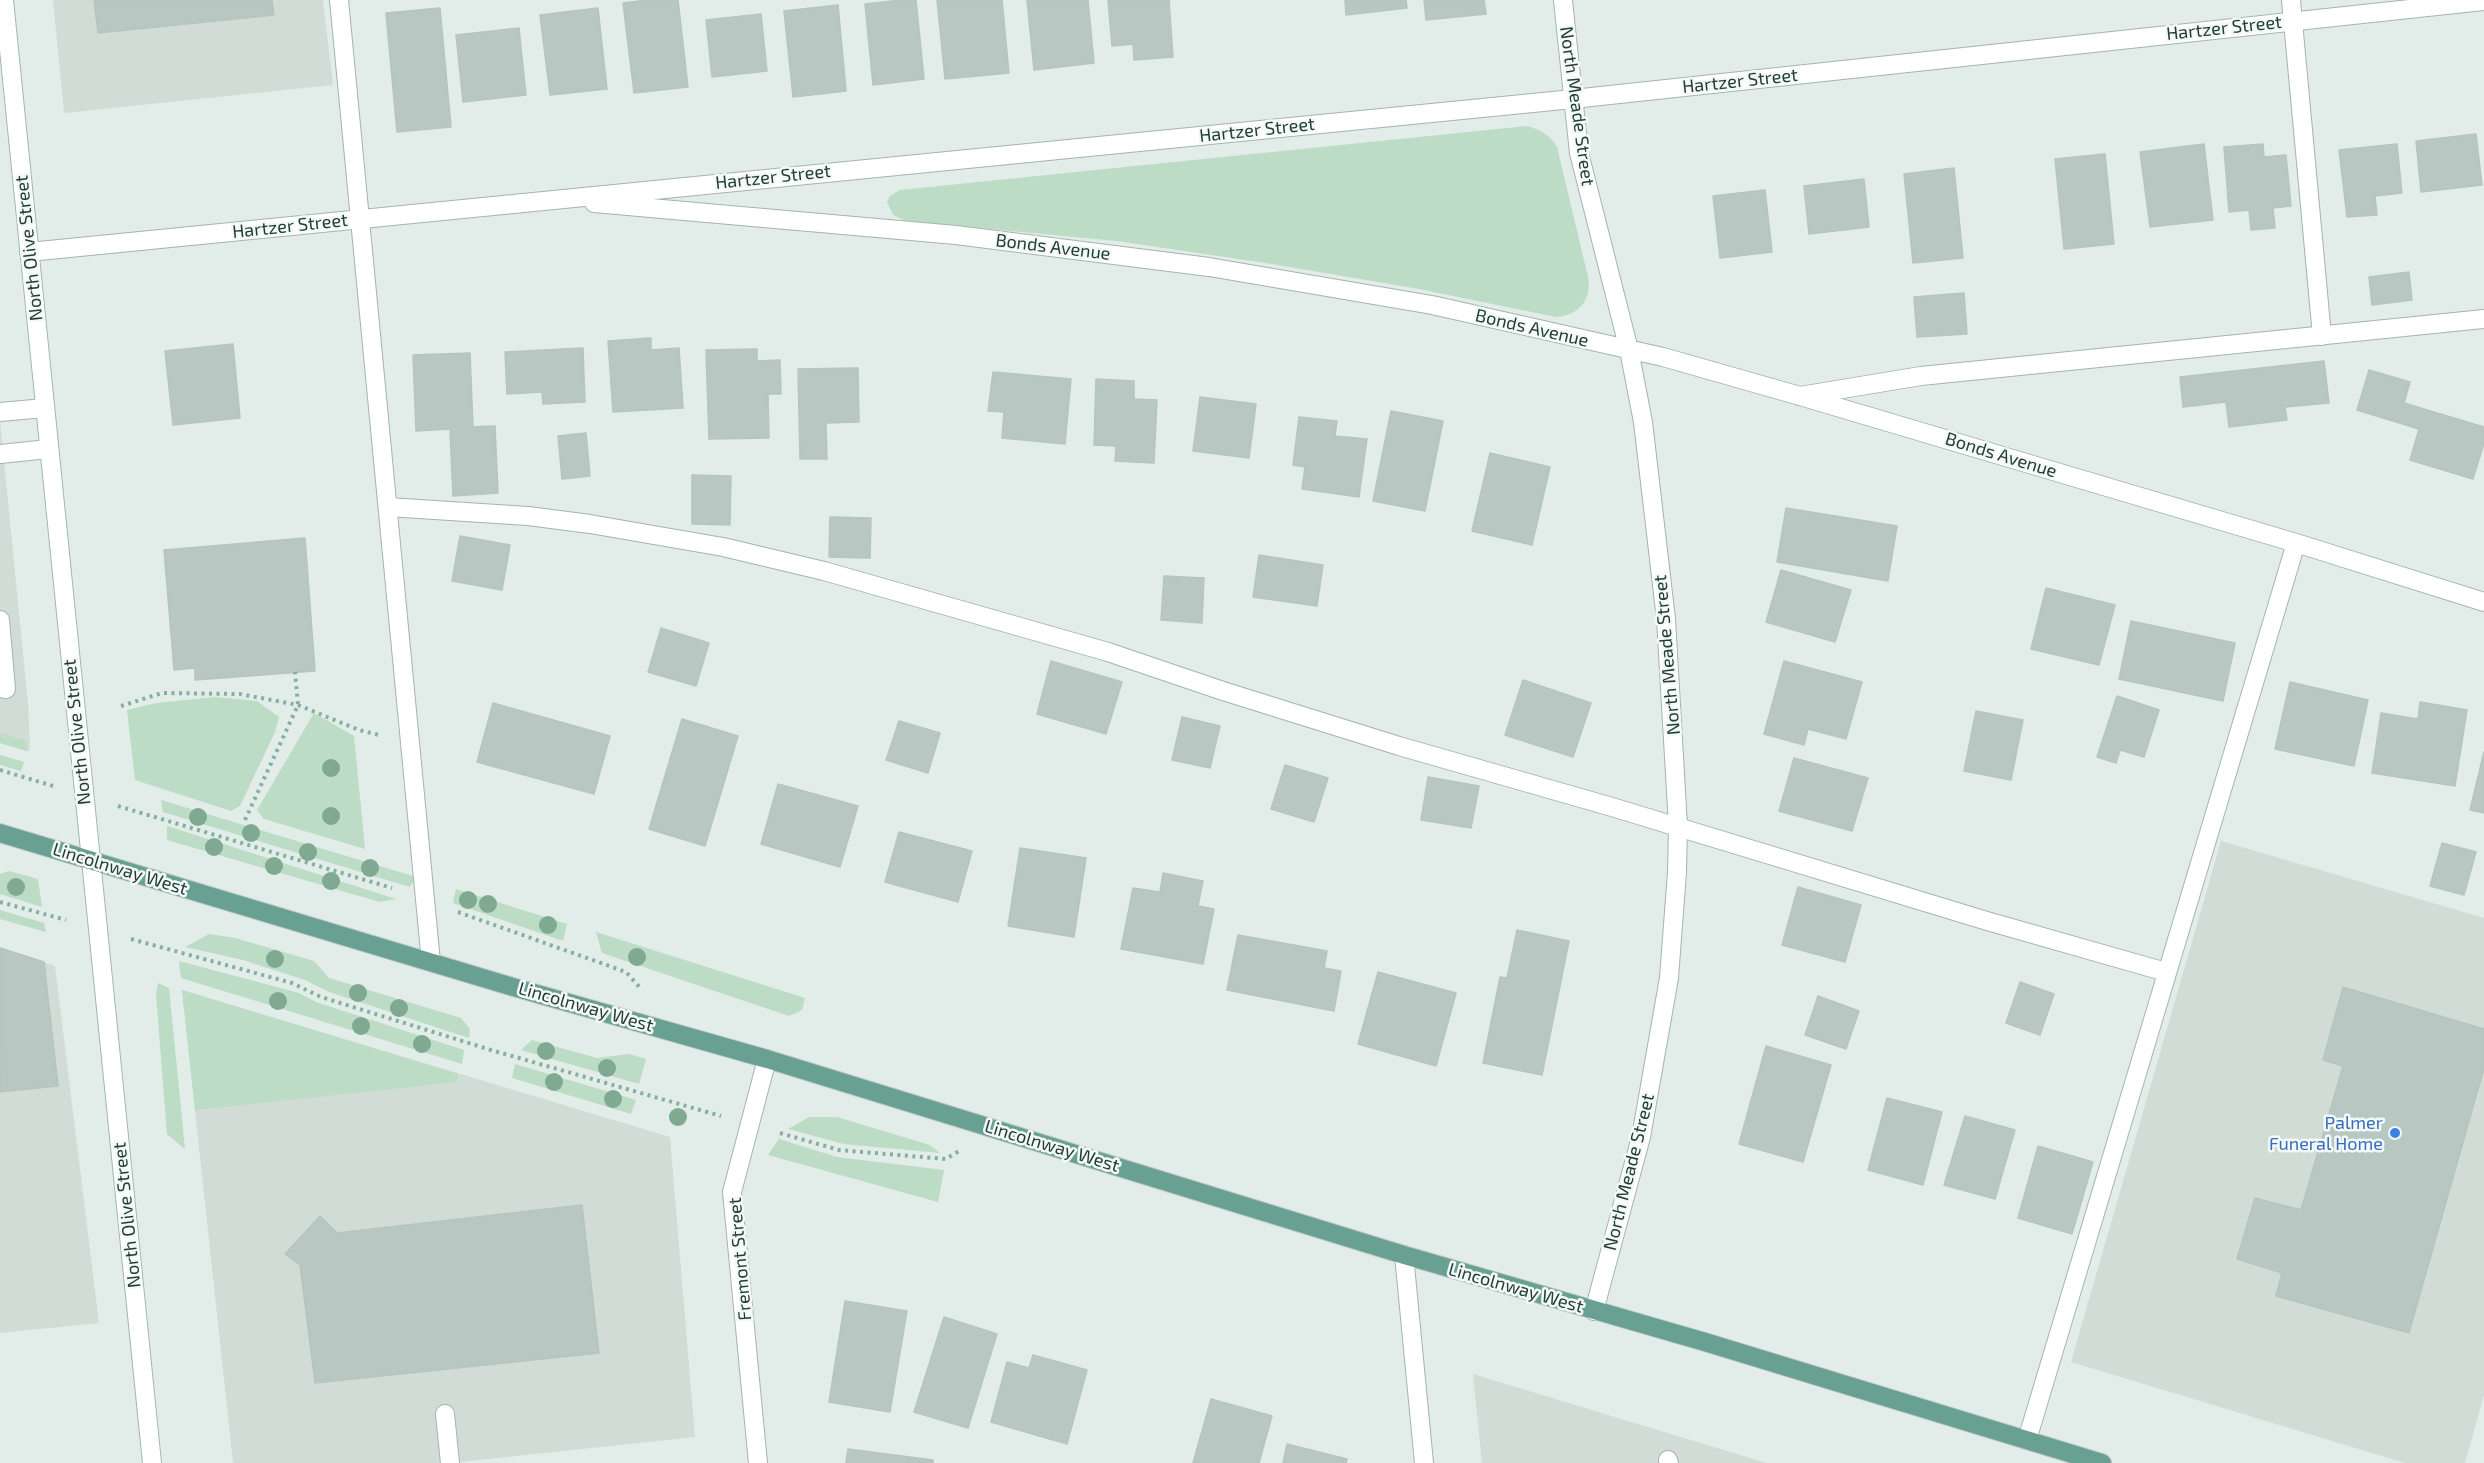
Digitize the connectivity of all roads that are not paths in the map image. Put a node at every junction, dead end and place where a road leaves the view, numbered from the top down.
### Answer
1 (4, 0) edge
2 (339, 0) edge
3 (1563, 0) edge
4 (2291, 0) edge
5 (2484, 1) edge
6 (2294, 21) junction
7 (1573, 99) junction
8 (550, 199) junction
9 (361, 219) junction
10 (29, 252) junction
11 (2484, 319) edge
12 (2322, 336) junction
13 (1629, 350) junction
14 (1800, 396) junction
15 (44, 408) junction
16 (0, 412) edge
17 (48, 450) junction
18 (0, 454) edge
19 (388, 507) junction
20 (2296, 543) junction
21 (2484, 602) edge
22 (0, 620) edge
23 (0, 688) edge
24 (1678, 826) junction
25 (0, 833) edge
26 (90, 860) junction
27 (431, 962) junction
28 (2166, 972) junction
29 (767, 1059) junction
30 (1404, 1256) junction
31 (1594, 1311) junction
32 (445, 1414) dead end
33 (2027, 1440) junction
34 (2095, 1462) edge
35 (152, 1463) edge
36 (450, 1463) edge
37 (758, 1463) edge
38 (1424, 1463) edge

1 - 10 street, North Olive Street
2 - 9 street
3 - 7 street, North Meade Street
4 - 6 street
5 - 6 street, Hartzer Street
6 - 7 street, Hartzer Street
6 - 12 street
7 - 8 street, Hartzer Street
7 - 13 street, North Meade Street
8 - 9 street, Hartzer Street
8 - 13 street, Bonds Avenue
9 - 10 street, Hartzer Street
9 - 19 street
10 - 15 street, North Olive Street
11 - 12 street
12 - 14 street
13 - 14 street, Bonds Avenue
13 - 24 street, North Meade Street
14 - 20 street, Bonds Avenue
15 - 16 street
15 - 17 street, North Olive Street
17 - 18 street
17 - 26 street, North Olive Street
19 - 24 street
19 - 27 street
20 - 21 street, Bonds Avenue
20 - 28 street
22 - 23 street
24 - 28 street
24 - 31 street, North Meade Street
25 - 26 main road, Lincolnway West
26 - 27 main road, Lincolnway West
26 - 35 street, North Olive Street
27 - 29 main road, Lincolnway West
28 - 33 street
29 - 30 main road, Lincolnway West
29 - 37 street, Fremont Street
30 - 31 main road, Lincolnway West
30 - 38 street
31 - 33 main road, Lincolnway West
32 - 36 street
33 - 34 main road, Lincolnway West

